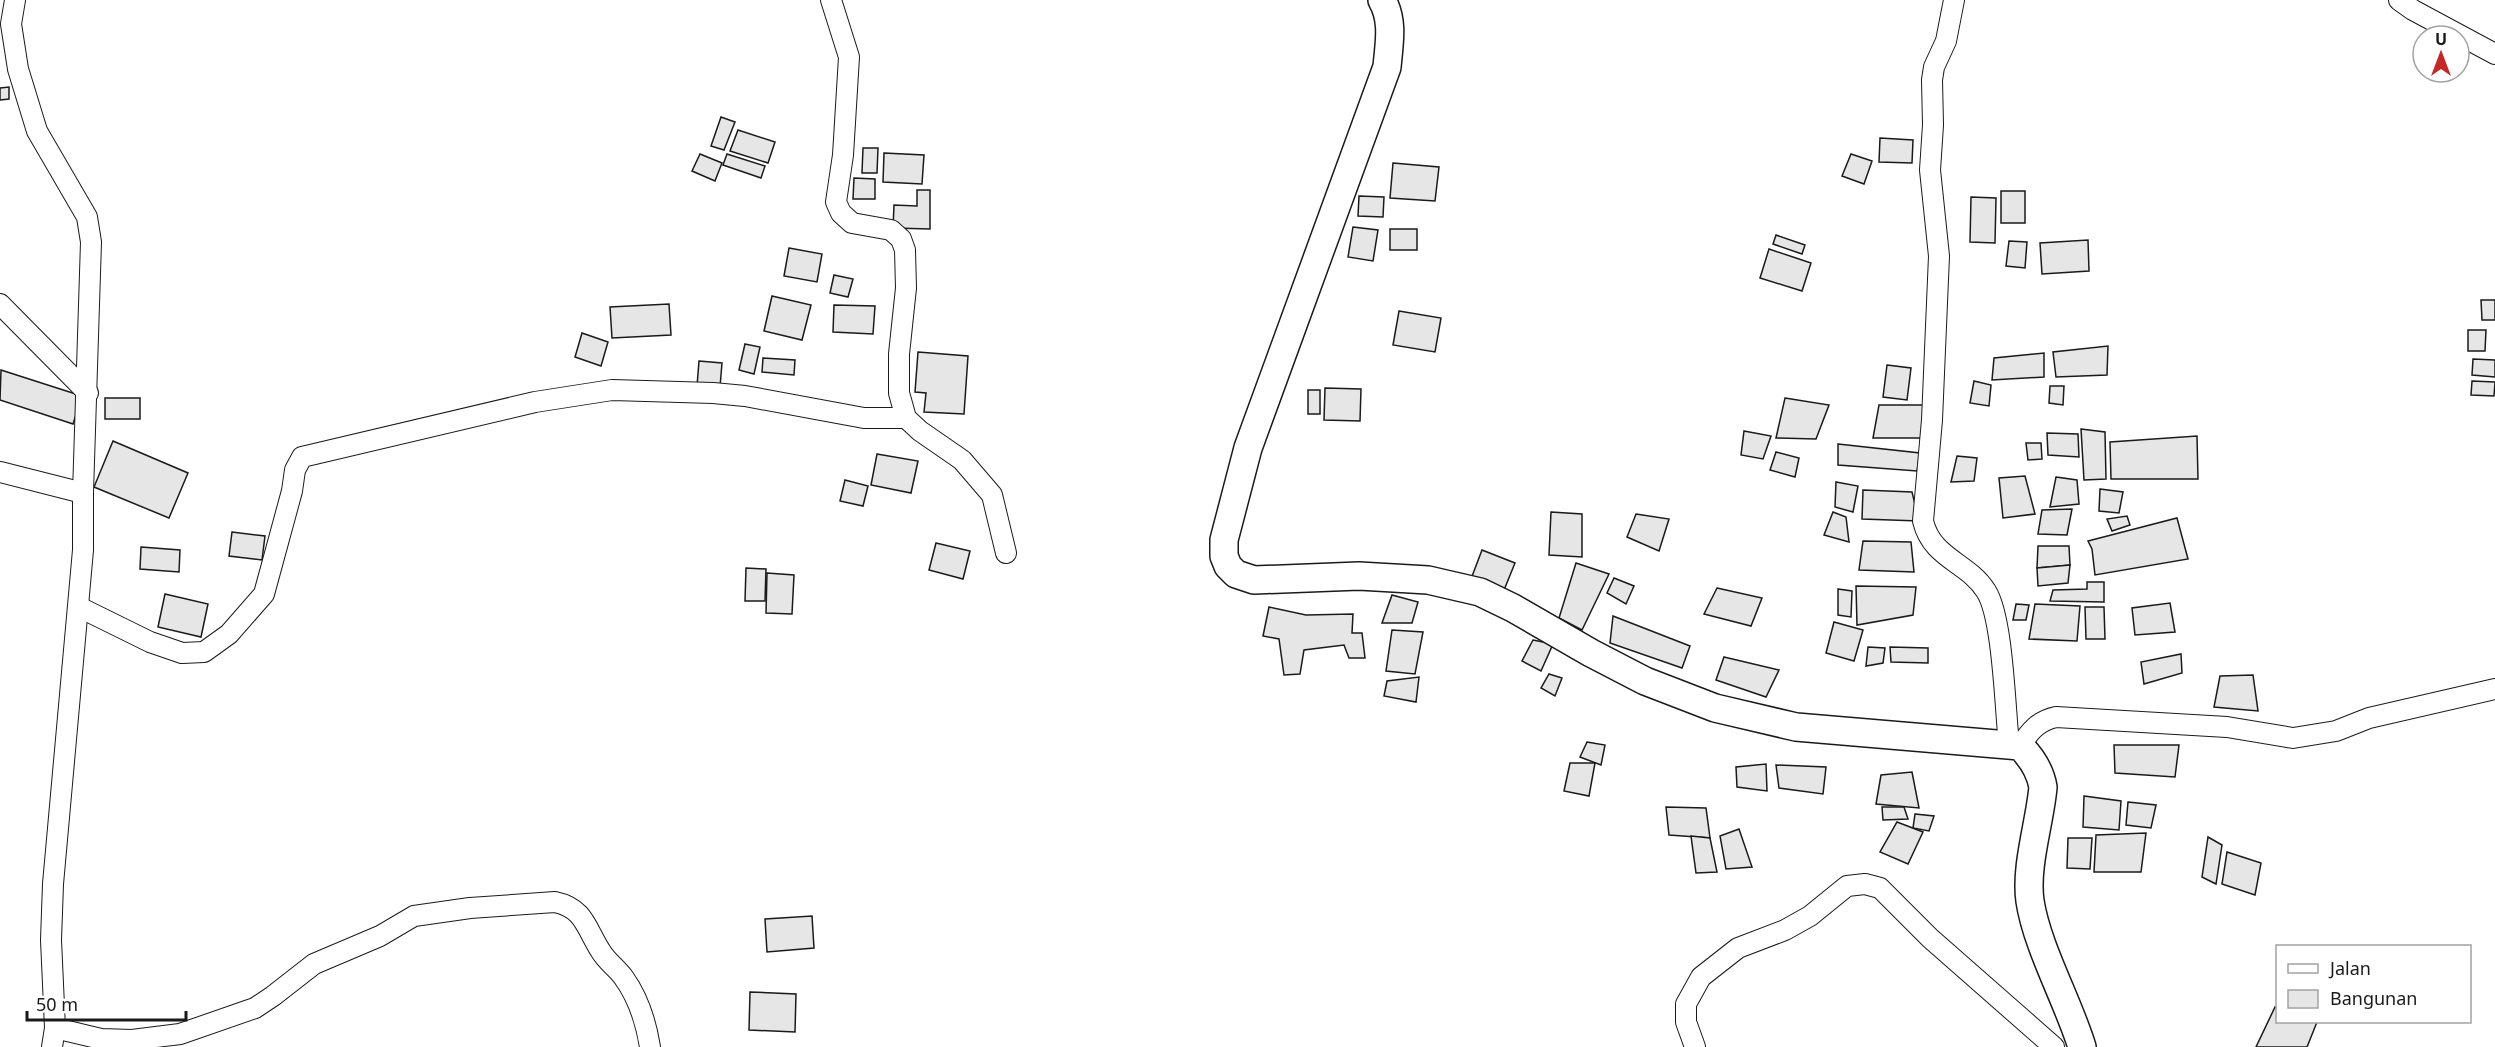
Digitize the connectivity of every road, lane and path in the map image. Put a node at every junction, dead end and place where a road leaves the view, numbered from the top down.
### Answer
1 (15, 0) edge
2 (831, 0) edge
3 (1382, 0) edge
4 (1954, 0) edge
5 (2399, 0) edge
6 (2495, 54) edge
7 (0, 304) edge
8 (88, 393) junction
9 (906, 418) junction
10 (0, 472) edge
11 (83, 493) junction
12 (1006, 554) dead end
13 (80, 607) junction
14 (2495, 689) edge
15 (2014, 745) junction
16 (53, 1037) edge
17 (650, 1047) edge
18 (1695, 1047) edge
19 (2054, 1047) edge
20 (2082, 1047) edge

1 - 8 street
2 - 9 street
3 - 15 street
4 - 15 street
5 - 6 street
7 - 8 street
8 - 11 street
9 - 12 street
9 - 13 street
10 - 11 street
11 - 13 street
13 - 16 street
14 - 15 street
15 - 20 street
16 - 17 street
18 - 19 street

